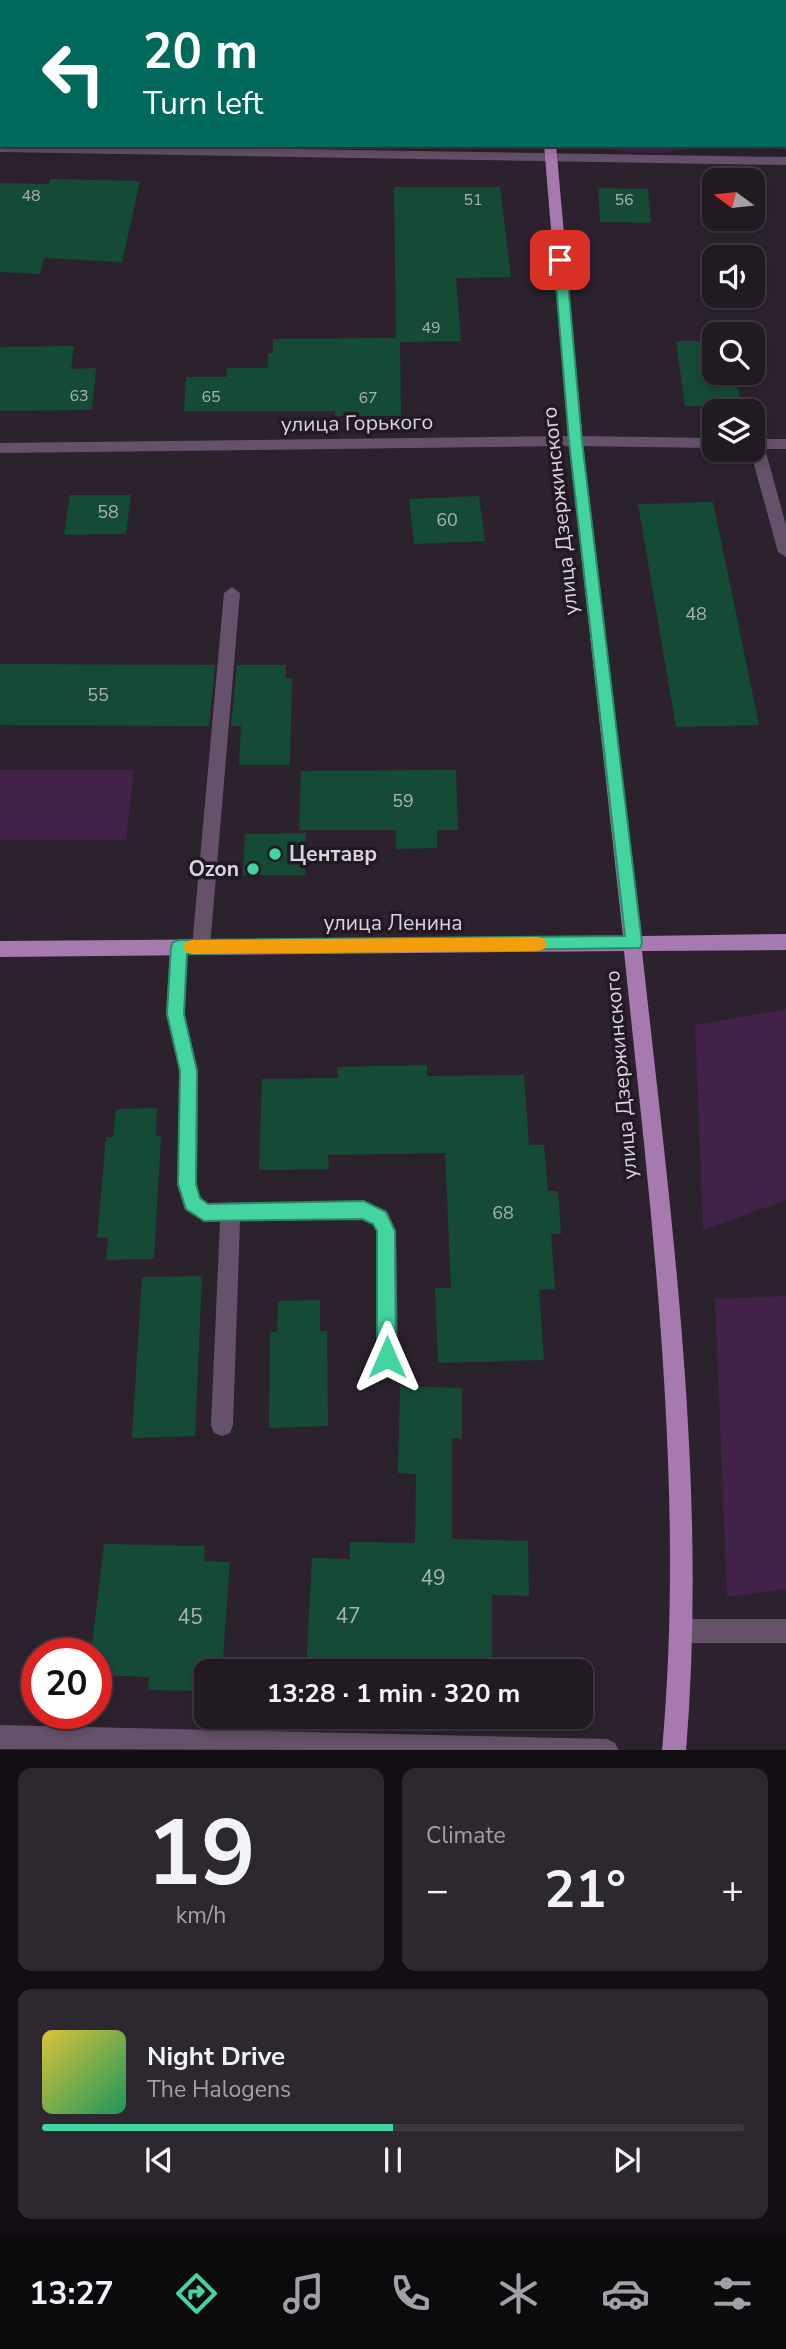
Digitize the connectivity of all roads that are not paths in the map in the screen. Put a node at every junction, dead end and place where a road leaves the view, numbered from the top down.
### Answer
1 (0, 148) edge
2 (551, 151) edge
3 (786, 161) edge
4 (576, 441) junction
5 (702, 443) edge
6 (765, 444) edge
7 (786, 444) edge
8 (0, 448) edge
9 (759, 462) edge
10 (786, 552) edge
11 (232, 593) dead end
12 (786, 942) edge
13 (634, 943) junction
14 (179, 947) junction
15 (201, 947) junction
16 (0, 949) edge
17 (230, 1212) junction
18 (387, 1357) dead end
19 (222, 1424) dead end
20 (684, 1631) junction
21 (786, 1631) edge
22 (0, 1737) edge
23 (564, 1750) edge
24 (674, 1750) edge

1 - 2 street
2 - 3 street
2 - 4 main road, улица Дзержинского
4 - 5 street, улица Горького
4 - 8 street, улица Горького
4 - 13 main road, улица Дзержинского
6 - 7 street
9 - 10 street
11 - 15 street
12 - 13 main road, улица Ленина
13 - 15 main road, улица Ленина
13 - 20 main road, улица Дзержинского
14 - 15 main road, улица Ленина
14 - 16 main road, улица Ленина
14 - 17 street
17 - 18 street
17 - 19 street
20 - 21 street
20 - 24 main road, улица Дзержинского
22 - 23 street

